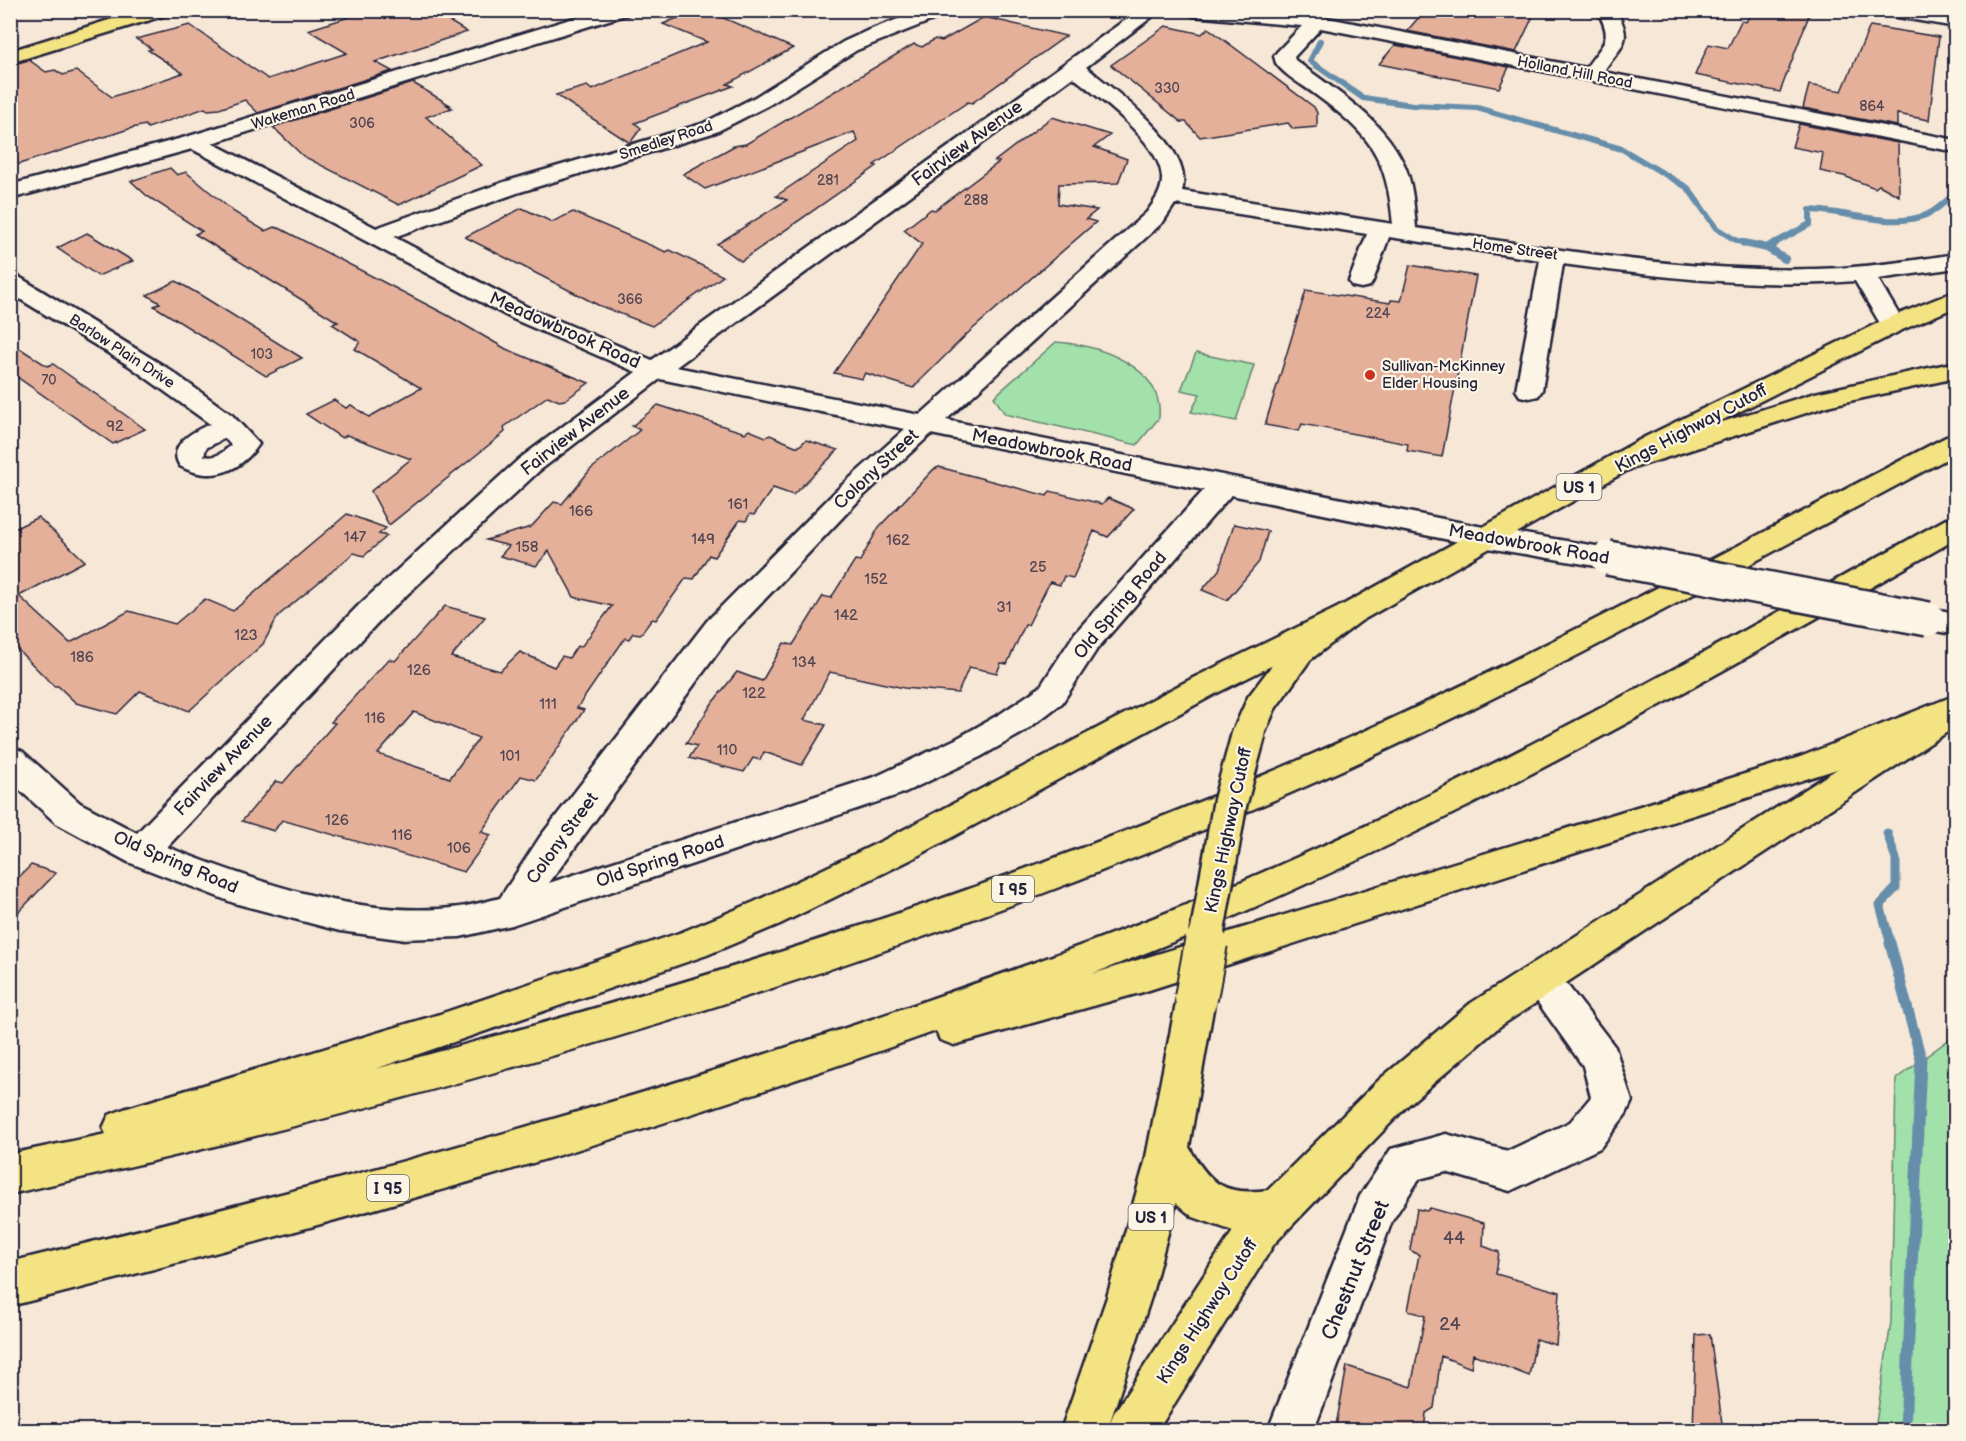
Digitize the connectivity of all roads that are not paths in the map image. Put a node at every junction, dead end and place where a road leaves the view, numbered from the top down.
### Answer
1 (117, 10) edge
2 (559, 10) edge
3 (621, 10) edge
4 (941, 10) edge
5 (1152, 10) edge
6 (1193, 10) edge
7 (1606, 10) edge
8 (1892, 10) edge
9 (155, 13) edge
10 (594, 19) junction
11 (1956, 21) edge
12 (1317, 22) junction
13 (10, 57) edge
14 (1072, 66) junction
15 (1591, 75) junction
16 (194, 142) junction
17 (1956, 146) edge
18 (10, 192) edge
19 (1169, 196) junction
20 (1380, 229) junction
21 (1405, 233) junction
22 (376, 236) junction
23 (1553, 255) junction
24 (1956, 261) edge
25 (1863, 274) junction
26 (1361, 281) dead end
27 (10, 282) edge
28 (1956, 297) edge
29 (1893, 325) junction
30 (655, 370) junction
31 (1956, 370) edge
32 (1529, 390) dead end
33 (924, 424) junction
34 (228, 427) dead end
35 (1956, 443) edge
36 (1624, 462) junction
37 (1225, 484) junction
38 (1956, 526) edge
39 (1488, 538) junction
40 (1350, 614) junction
41 (1942, 622) edge
42 (1956, 709) edge
43 (10, 760) edge
44 (141, 852) junction
45 (512, 910) junction
46 (1541, 980) junction
47 (760, 1076) junction
48 (1168, 1149) junction
49 (10, 1162) edge
50 (10, 1174) edge
51 (1281, 1207) junction
52 (10, 1284) edge
53 (1084, 1431) edge
54 (1131, 1431) edge
55 (1291, 1431) edge

1 - 9 street
2 - 10 street
3 - 10 street
4 - 22 street, Smedley Road
5 - 14 street, Fairview Avenue
6 - 12 street, Holland Hill Road
7 - 15 street
8 - 11 street
9 - 13 main road
10 - 16 street, Wakeman Road
12 - 15 street, Holland Hill Road
12 - 21 street
14 - 19 street
14 - 30 street, Fairview Avenue
15 - 17 street, Holland Hill Road
16 - 18 street, Wakeman Road
16 - 22 street, Meadowbrook Road
19 - 20 street, Home Street
19 - 33 street, Colony Street
20 - 21 street, Home Street
20 - 26 street
21 - 23 street, Home Street
22 - 30 street, Meadowbrook Road
23 - 25 street, Home Street
23 - 32 street
24 - 25 street, Home Street
25 - 29 street
27 - 34 street, Barlow Plain Drive
28 - 29 main road, Kings Highway Cutoff / US 1
29 - 36 main road, Kings Highway Cutoff / US 1
30 - 33 street, Meadowbrook Road
30 - 44 street, Fairview Avenue
31 - 36 main road
33 - 37 street, Meadowbrook Road
33 - 45 street, Colony Street
35 - 50 main road, I 95
36 - 39 main road, Kings Highway Cutoff / US 1
37 - 39 street, Meadowbrook Road
37 - 45 street, Old Spring Road
38 - 47 main road, I 95
39 - 40 main road, Kings Highway Cutoff / US 1
39 - 41 street, Meadowbrook Road, bridge
40 - 48 main road, Kings Highway Cutoff / US 1, bridge
40 - 49 main road
42 - 46 main road, Kings Highway Cutoff
42 - 47 main road
43 - 44 street, Old Spring Road
44 - 45 street, Old Spring Road
46 - 51 main road, Kings Highway Cutoff
46 - 55 street, Chestnut Street
47 - 52 main road, I 95
48 - 51 main road
48 - 53 main road, Kings Highway Cutoff / US 1
51 - 54 main road, Kings Highway Cutoff

